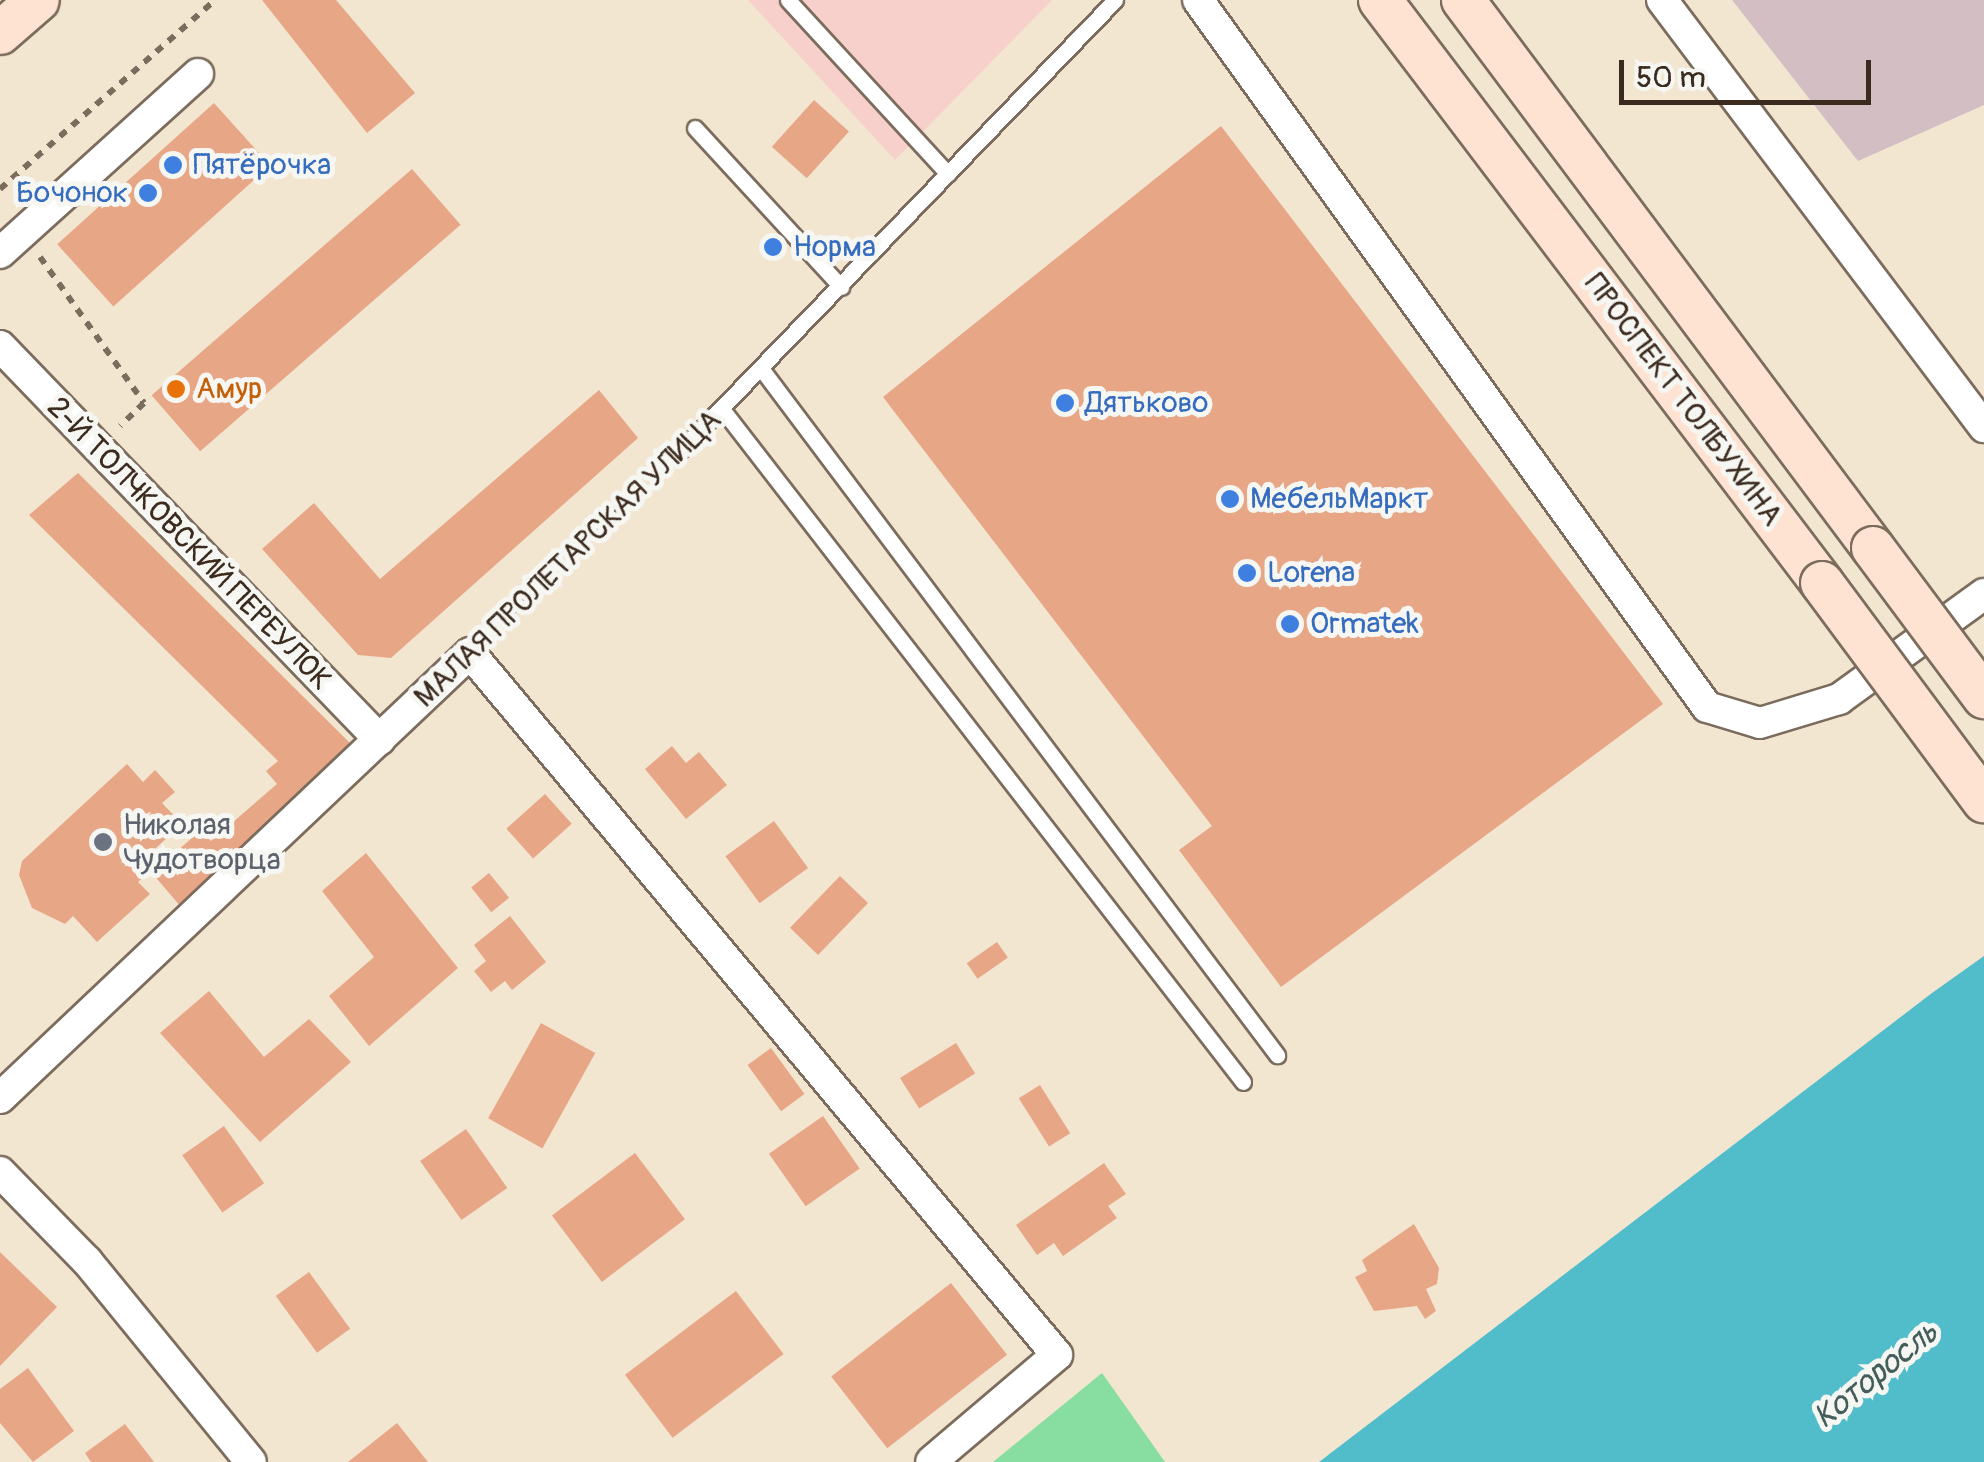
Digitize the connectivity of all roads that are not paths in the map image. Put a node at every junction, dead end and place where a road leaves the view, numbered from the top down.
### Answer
1 (38, 0) edge
2 (788, 0) edge
3 (1115, 0) edge
4 (1198, 0) edge
5 (1380, 0) edge
6 (1462, 0) edge
7 (1662, 0) edge
8 (0, 34) edge
9 (198, 74) dead end
10 (695, 128) dead end
11 (948, 174) junction
12 (9, 245) edge
13 (842, 287) junction
14 (0, 346) edge
15 (762, 371) junction
16 (722, 409) junction
17 (1984, 427) edge
18 (674, 457) road end
19 (1984, 594) edge
20 (1984, 697) edge
21 (380, 740) junction
22 (1984, 801) edge
23 (1277, 1055) dead end
24 (1243, 1082) dead end
25 (0, 1098) edge
26 (0, 1172) edge
27 (252, 1462) edge
28 (931, 1462) edge

1 - 8 main road
2 - 11 lane
3 - 11 lane, МАЛАЯ ПРОЛЕТАРСКАЯ УЛИЦА
4 - 19 street
5 - 22 main road, ПРОСПЕКТ ТОЛБУХИНА, bridge
6 - 20 main road, bridge
7 - 17 street
9 - 12 street
10 - 13 lane
11 - 13 lane, МАЛАЯ ПРОЛЕТАРСКАЯ УЛИЦА
13 - 15 lane, МАЛАЯ ПРОЛЕТАРСКАЯ УЛИЦА
14 - 21 street, 2-Й ТОЛЧКОВСКИЙ ПЕРЕУЛОК
15 - 16 lane, МАЛАЯ ПРОЛЕТАРСКАЯ УЛИЦА
15 - 23 lane
16 - 18 lane, МАЛАЯ ПРОЛЕТАРСКАЯ УЛИЦА
16 - 24 lane
21 - 25 street, МАЛАЯ ПРОЛЕТАРСКАЯ УЛИЦА
21 - 28 street, МАЛАЯ ПРОЛЕТАРСКАЯ УЛИЦА
26 - 27 street

